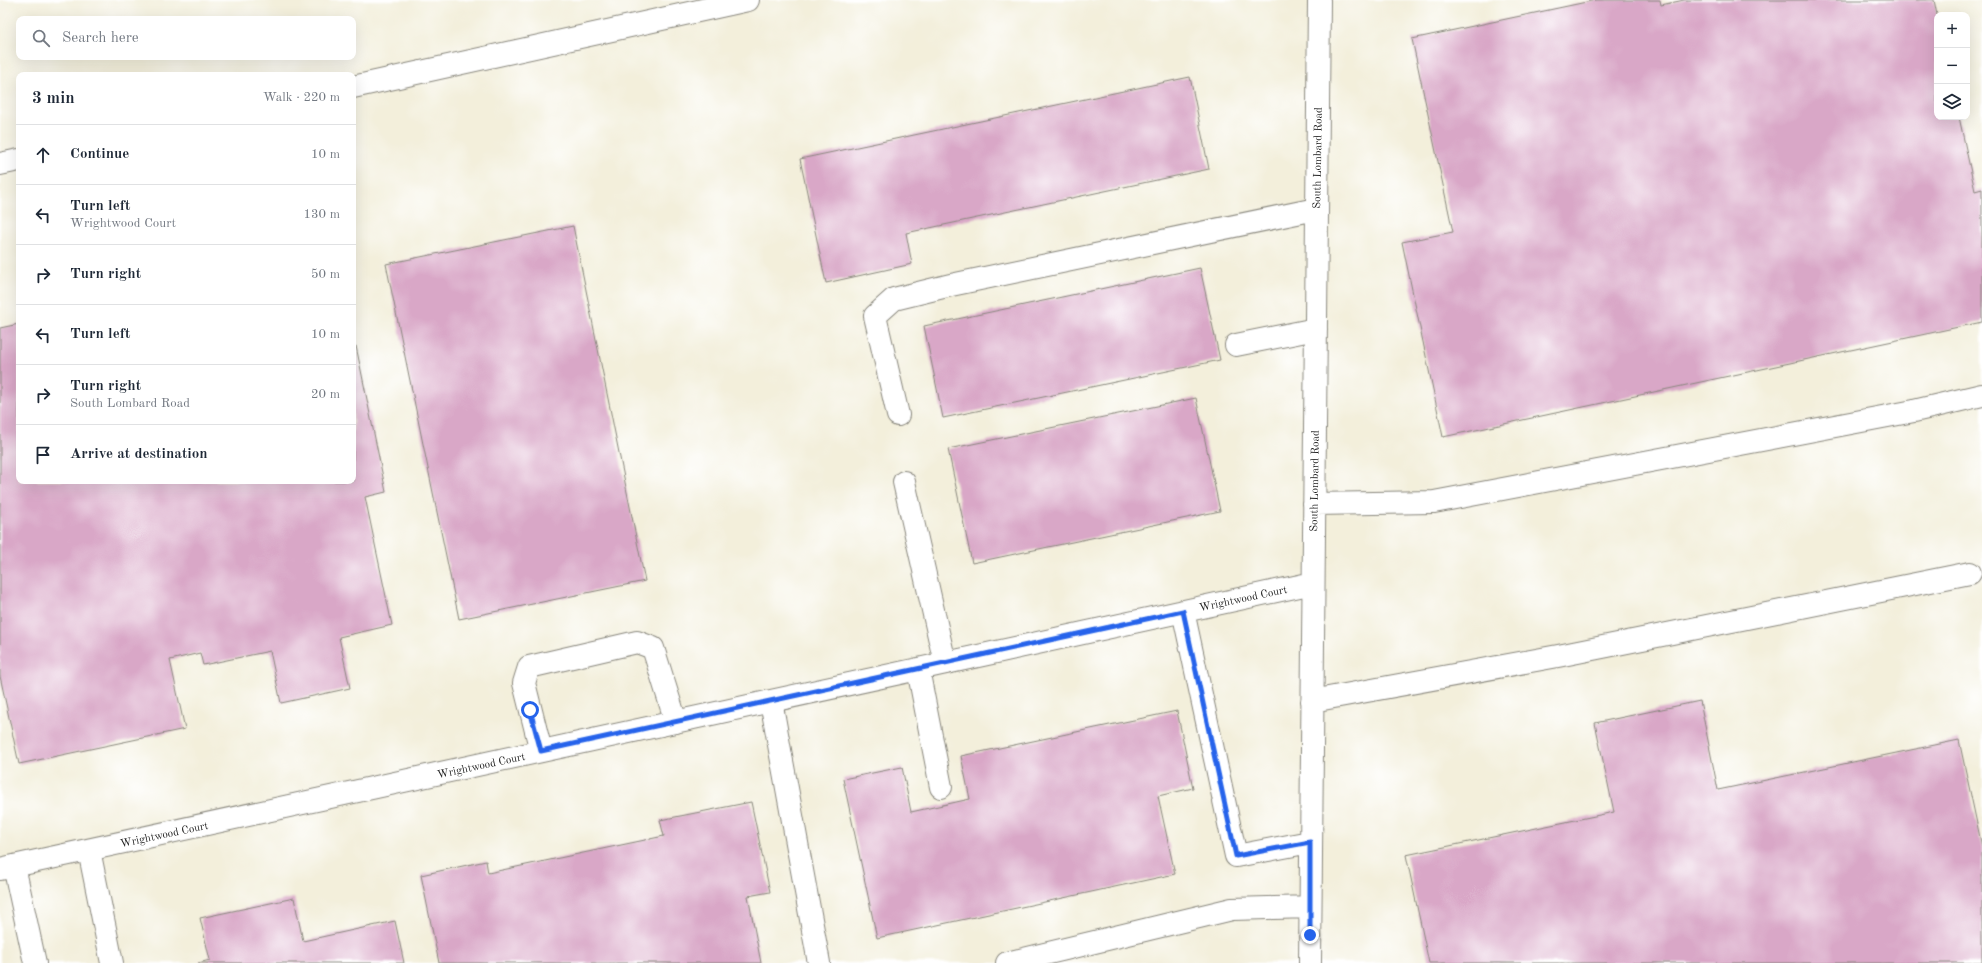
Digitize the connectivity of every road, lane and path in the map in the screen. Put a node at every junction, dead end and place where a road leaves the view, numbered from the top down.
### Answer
1 (748, 0) edge
2 (1319, 0) edge
3 (356, 86) edge
4 (16, 161) edge
5 (0, 164) edge
6 (1316, 209) junction
7 (1316, 329) junction
8 (1236, 345) dead end
9 (1982, 395) edge
10 (898, 415) dead end
11 (904, 482) dead end
12 (1314, 504) junction
13 (1970, 573) dead end
14 (1313, 583) junction
15 (1183, 611) junction
16 (945, 663) junction
17 (918, 669) junction
18 (771, 701) junction
19 (1312, 701) junction
20 (676, 722) junction
21 (541, 751) junction
22 (941, 787) dead end
23 (1310, 842) junction
24 (88, 850) junction
25 (7, 868) edge
26 (1310, 907) junction
27 (35, 963) edge
28 (112, 963) edge
29 (819, 963) edge
30 (1007, 963) edge
31 (1310, 963) edge

1 - 3 street
2 - 6 street, South Lombard Road
4 - 5 street
6 - 7 street, South Lombard Road
6 - 10 street
7 - 8 street
7 - 12 street, South Lombard Road
9 - 12 street
11 - 16 street
12 - 14 street, South Lombard Road
13 - 19 street
14 - 15 street, Wrightwood Court
14 - 19 street, South Lombard Road
15 - 16 street, Wrightwood Court
15 - 23 street
16 - 17 street, Wrightwood Court
17 - 18 street, Wrightwood Court
17 - 22 street
18 - 20 street, Wrightwood Court
18 - 29 street
19 - 23 street, South Lombard Road
20 - 21 street, Wrightwood Court
20 - 21 street
21 - 24 street, Wrightwood Court
23 - 26 street, South Lombard Road
24 - 25 street, Wrightwood Court
24 - 28 street
25 - 27 street
26 - 30 street
26 - 31 street, South Lombard Road

